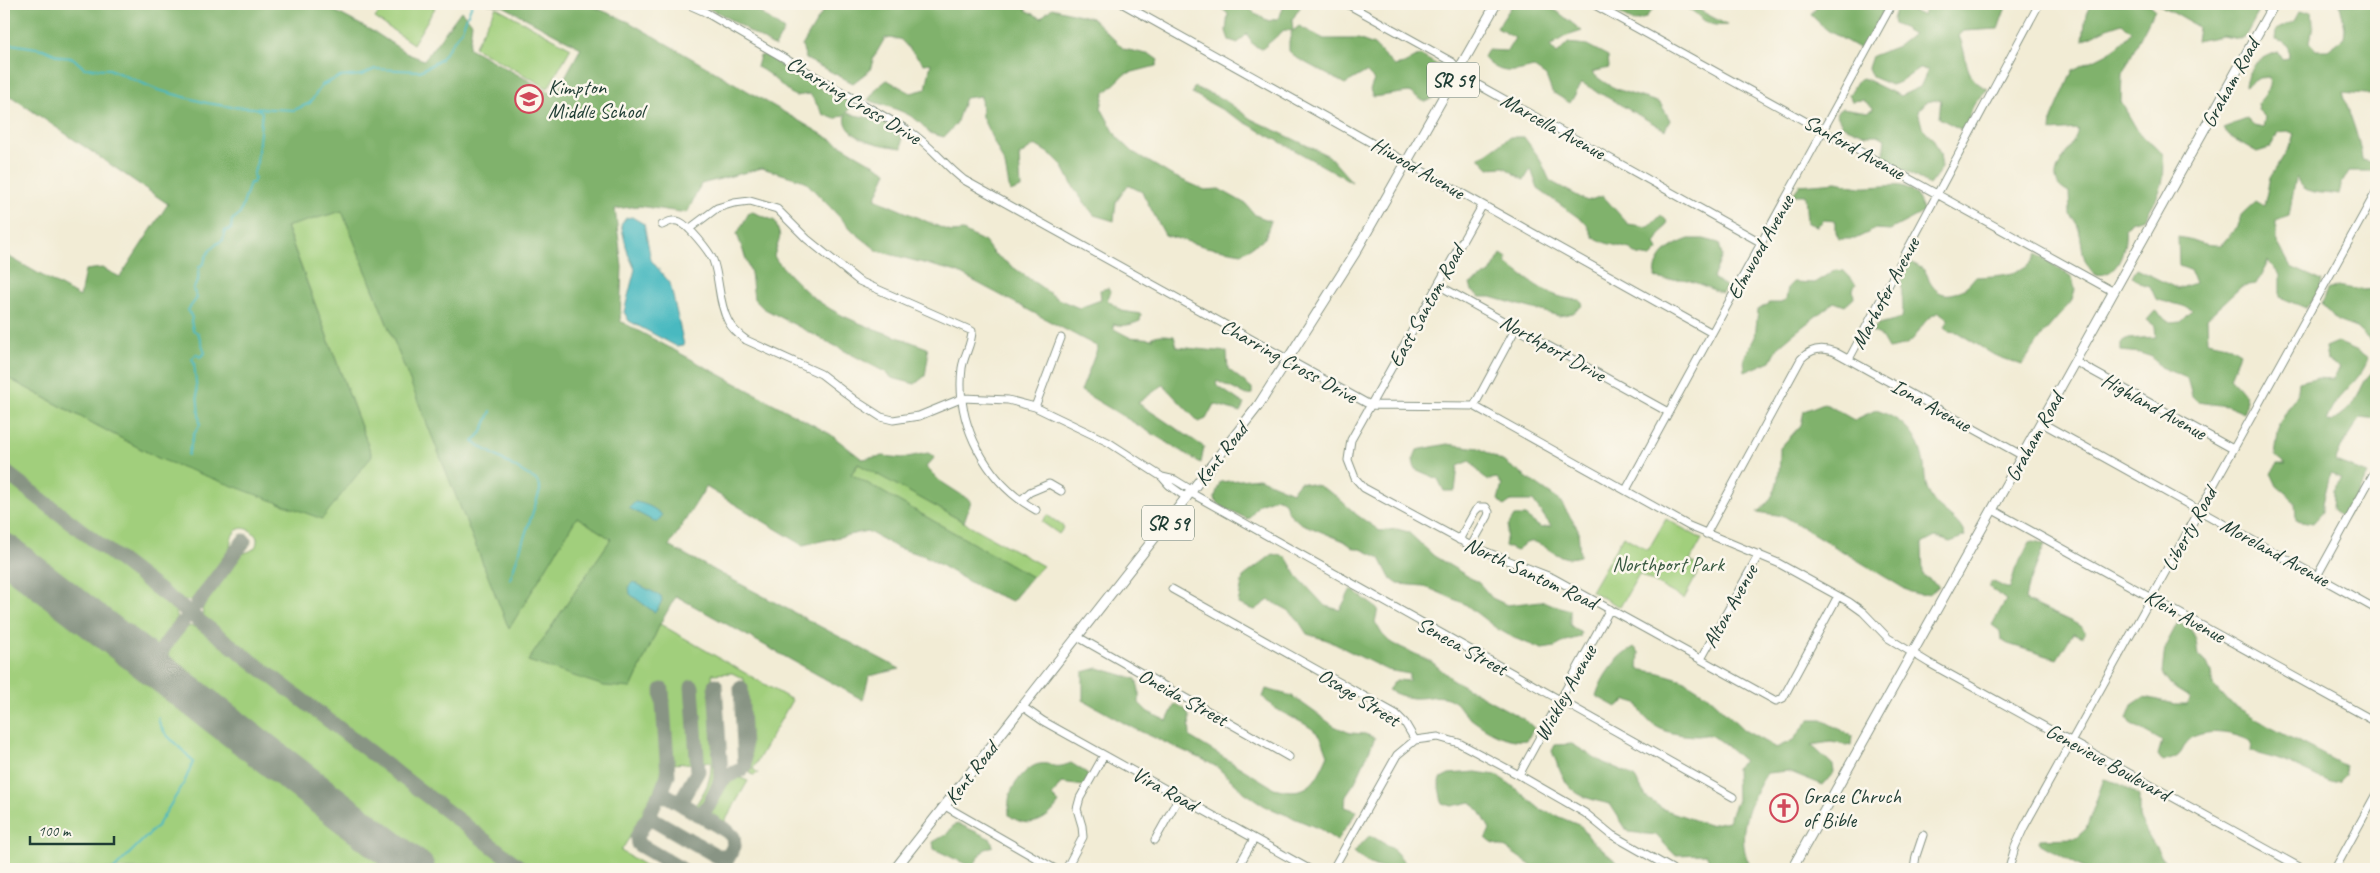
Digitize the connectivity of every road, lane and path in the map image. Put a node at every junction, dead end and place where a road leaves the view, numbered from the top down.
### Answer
1 (687, 4) edge
2 (1123, 4) edge
3 (1348, 4) edge
4 (1496, 4) edge
5 (1593, 4) edge
6 (1892, 4) edge
7 (2039, 4) edge
8 (2274, 4) edge
9 (1459, 70) junction
10 (1824, 130) junction
11 (1407, 161) junction
12 (2376, 192) edge
13 (1938, 194) junction
14 (1482, 206) junction
15 (662, 225) dead end
16 (689, 229) junction
17 (1762, 243) junction
18 (1438, 284) junction
19 (2114, 292) junction
20 (1516, 328) junction
21 (1712, 333) junction
22 (1061, 338) dead end
23 (1849, 360) junction
24 (1288, 361) junction
25 (2076, 362) junction
26 (963, 398) junction
27 (1370, 405) junction
28 (1474, 406) junction
29 (1035, 407) junction
30 (1668, 412) junction
31 (2042, 423) junction
32 (2233, 449) junction
33 (2023, 456) junction
34 (2376, 469) edge
35 (1626, 490) junction
36 (1062, 491) dead end
37 (1190, 494) junction
38 (1021, 500) junction
39 (1036, 510) dead end
40 (1993, 510) junction
41 (2200, 510) junction
42 (1706, 534) junction
43 (1460, 540) junction
44 (1471, 546) junction
45 (1759, 554) junction
46 (2317, 576) junction
47 (1172, 589) dead end
48 (1838, 596) junction
49 (2151, 598) junction
50 (2376, 609) edge
51 (1610, 610) junction
52 (1078, 637) junction
53 (1913, 654) junction
54 (1701, 659) junction
55 (1560, 700) junction
56 (1023, 707) junction
57 (2376, 722) edge
58 (1415, 740) junction
59 (2072, 742) junction
60 (1104, 754) junction
61 (1289, 757) dead end
62 (1519, 776) junction
63 (2376, 794) edge
64 (1179, 797) junction
65 (1733, 797) dead end
66 (945, 806) junction
67 (1923, 835) dead end
68 (1254, 839) junction
69 (1156, 840) dead end
70 (895, 869) edge
71 (1055, 869) edge
72 (1066, 869) edge
73 (1237, 869) edge
74 (1309, 869) edge
75 (1333, 869) edge
76 (1672, 869) edge
77 (1792, 869) edge
78 (1914, 869) edge
79 (2009, 869) edge
80 (2304, 869) edge
81 (2335, 869) edge

1 - 24 street, Charring Cross Drive
2 - 11 street, Hiwood Avenue
3 - 9 street, Marcella Avenue
4 - 9 main road, Kent Road / SR 59
5 - 10 street, Sanford Avenue
6 - 10 street, Elmwood Avenue
7 - 13 street, Marhofer Avenue
8 - 19 main road, Graham Road
9 - 11 main road, Kent Road / SR 59
9 - 17 street, Marcella Avenue
10 - 13 street, Sanford Avenue
10 - 17 street, Elmwood Avenue
11 - 14 street, Hiwood Avenue
11 - 24 main road, Kent Road / SR 59
12 - 32 street, Liberty Road
13 - 19 street, Sanford Avenue
13 - 23 street, Marhofer Avenue
14 - 18 street, East Santom Road
14 - 21 street, Hiwood Avenue
15 - 16 street
16 - 26 street
16 - 26 street
17 - 21 street, Elmwood Avenue
18 - 20 street, Northport Drive
18 - 27 street, East Santom Road
19 - 25 main road, Graham Road
20 - 28 street
20 - 30 street, Northport Drive
21 - 30 street, Elmwood Avenue
22 - 29 street
23 - 33 street, Iona Avenue
23 - 42 street, Marhofer Avenue
24 - 27 street, Charring Cross Drive
24 - 37 main road, Kent Road / SR 59
25 - 31 main road, Graham Road
25 - 32 street, Highland Avenue
26 - 29 street, Seneca Street
26 - 38 street
27 - 28 street, Charring Cross Drive
27 - 43 street, North Santom Road
28 - 35 street, Charring Cross Drive
29 - 37 street, Seneca Street
30 - 35 street, Elmwood Avenue
31 - 33 main road, Graham Road
31 - 41 street, Moreland Avenue
32 - 41 street, Liberty Road
33 - 40 main road, Graham Road
34 - 46 street
35 - 42 street, Charring Cross Drive
36 - 38 street
37 - 52 main road, Kent Road / SR 59
37 - 55 street, Seneca Street
38 - 39 street
40 - 49 street, Klein Avenue
40 - 53 main road, Graham Road
41 - 46 street, Moreland Avenue
41 - 49 street, Liberty Road
42 - 45 street, Charring Cross Drive
43 - 44 street, North Santom Road
43 - 44 street
44 - 51 street, North Santom Road
45 - 48 street, Charring Cross Drive
45 - 54 street, Alton Avenue
46 - 50 street, Moreland Avenue
47 - 58 street, Osage Street
48 - 53 street, Charring Cross Drive
48 - 54 street, North Santom Road
49 - 57 street, Klein Avenue
49 - 59 street, Liberty Road
51 - 54 street, North Santom Road
51 - 55 street, Wickley Avenue
52 - 56 main road, Kent Road / SR 59
52 - 61 street, Oneida Street
53 - 59 street, Genevieve Boulevard
53 - 77 main road, Graham Road
55 - 62 street, Wickley Avenue
55 - 65 street, Seneca Street
56 - 60 street, Vira Road
56 - 66 main road, Kent Road / SR 59
58 - 62 street, Osage Street
58 - 75 street
59 - 79 street, Liberty Road
59 - 80 street, Genevieve Boulevard
60 - 64 street, Vira Road
60 - 72 street
62 - 76 street, Osage Street
63 - 81 street
64 - 68 street, Vira Road
64 - 69 street
66 - 70 main road, Kent Road / SR 59
66 - 71 street
67 - 78 street
68 - 73 street
68 - 74 street, Vira Road

